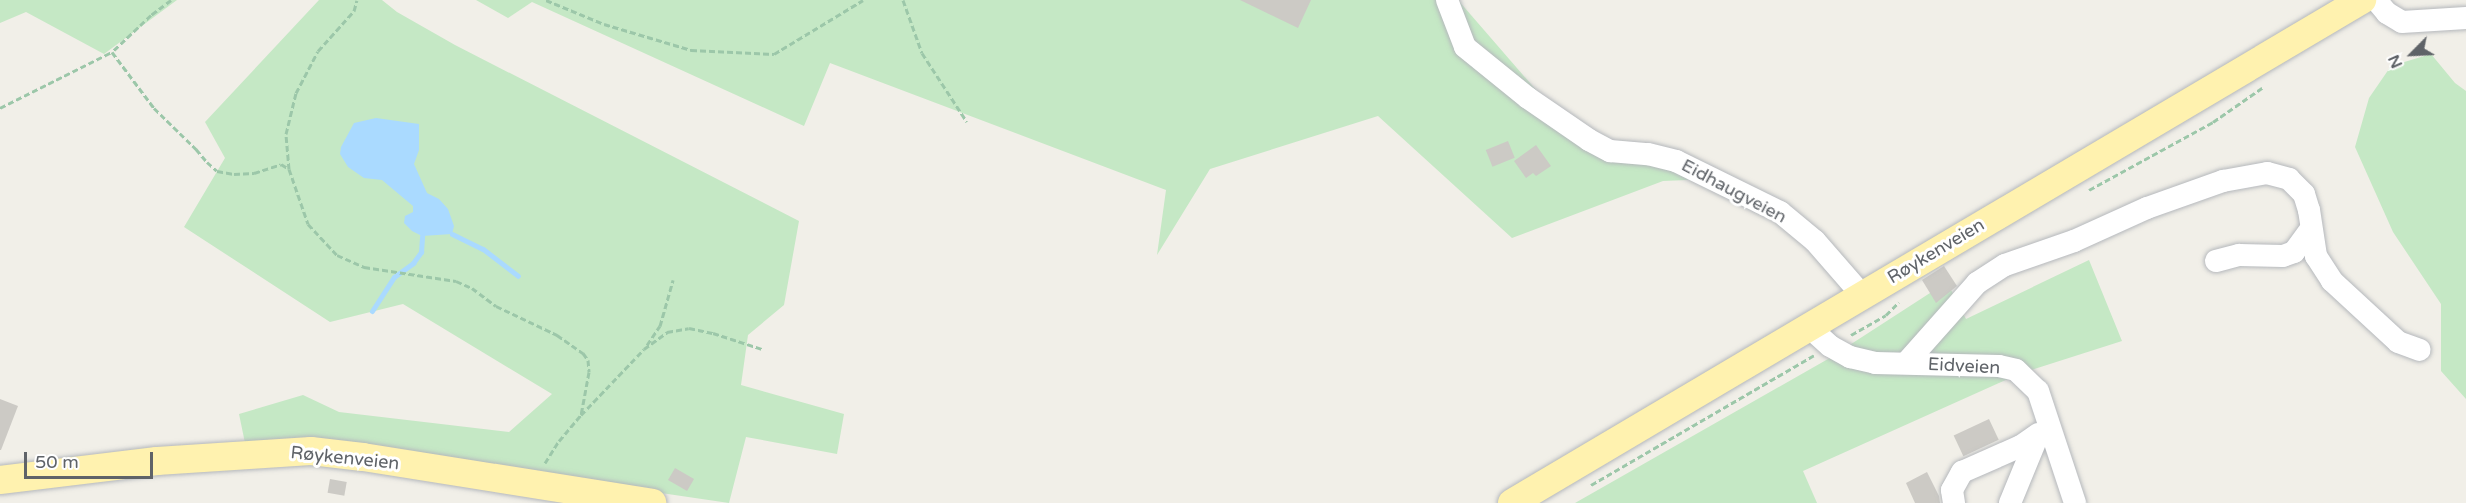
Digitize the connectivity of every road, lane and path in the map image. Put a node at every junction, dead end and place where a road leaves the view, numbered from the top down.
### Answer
1 (171, 0) edge
2 (357, 0) edge
3 (546, 0) edge
4 (863, 0) edge
5 (903, 0) edge
6 (1447, 0) edge
7 (2362, 0) edge
8 (2376, 0) edge
9 (2466, 18) edge
10 (112, 52) junction
11 (0, 108) edge
12 (967, 122) dead end
13 (289, 169) junction
14 (2310, 230) junction
15 (2216, 261) dead end
16 (673, 280) dead end
17 (1862, 295) junction
18 (1809, 327) junction
19 (644, 349) junction
20 (762, 349) dead end
21 (2420, 350) dead end
22 (1906, 363) junction
23 (581, 415) junction
24 (2042, 424) junction
25 (0, 480) edge
26 (532, 485) junction
27 (652, 503) edge
28 (1512, 503) edge
29 (1954, 503) edge
30 (2010, 503) edge
31 (2075, 503) edge

1 - 10 path
2 - 13 path
3 - 4 path
5 - 12 path
6 - 17 street, Eidhaugveien
7 - 17 main road, Røykenveien
8 - 9 street
10 - 11 path
10 - 13 path
13 - 23 path
14 - 15 street
14 - 21 street
14 - 22 street
16 - 19 path
17 - 18 main road, Røykenveien
18 - 22 street, Eidveien
18 - 28 main road, Røykenveien
19 - 20 path
19 - 23 path
22 - 24 street, Eidveien
23 - 26 path
24 - 29 street
24 - 30 street
24 - 31 street, Eidveien
25 - 26 main road, Røykenveien
26 - 27 main road, Røykenveien

